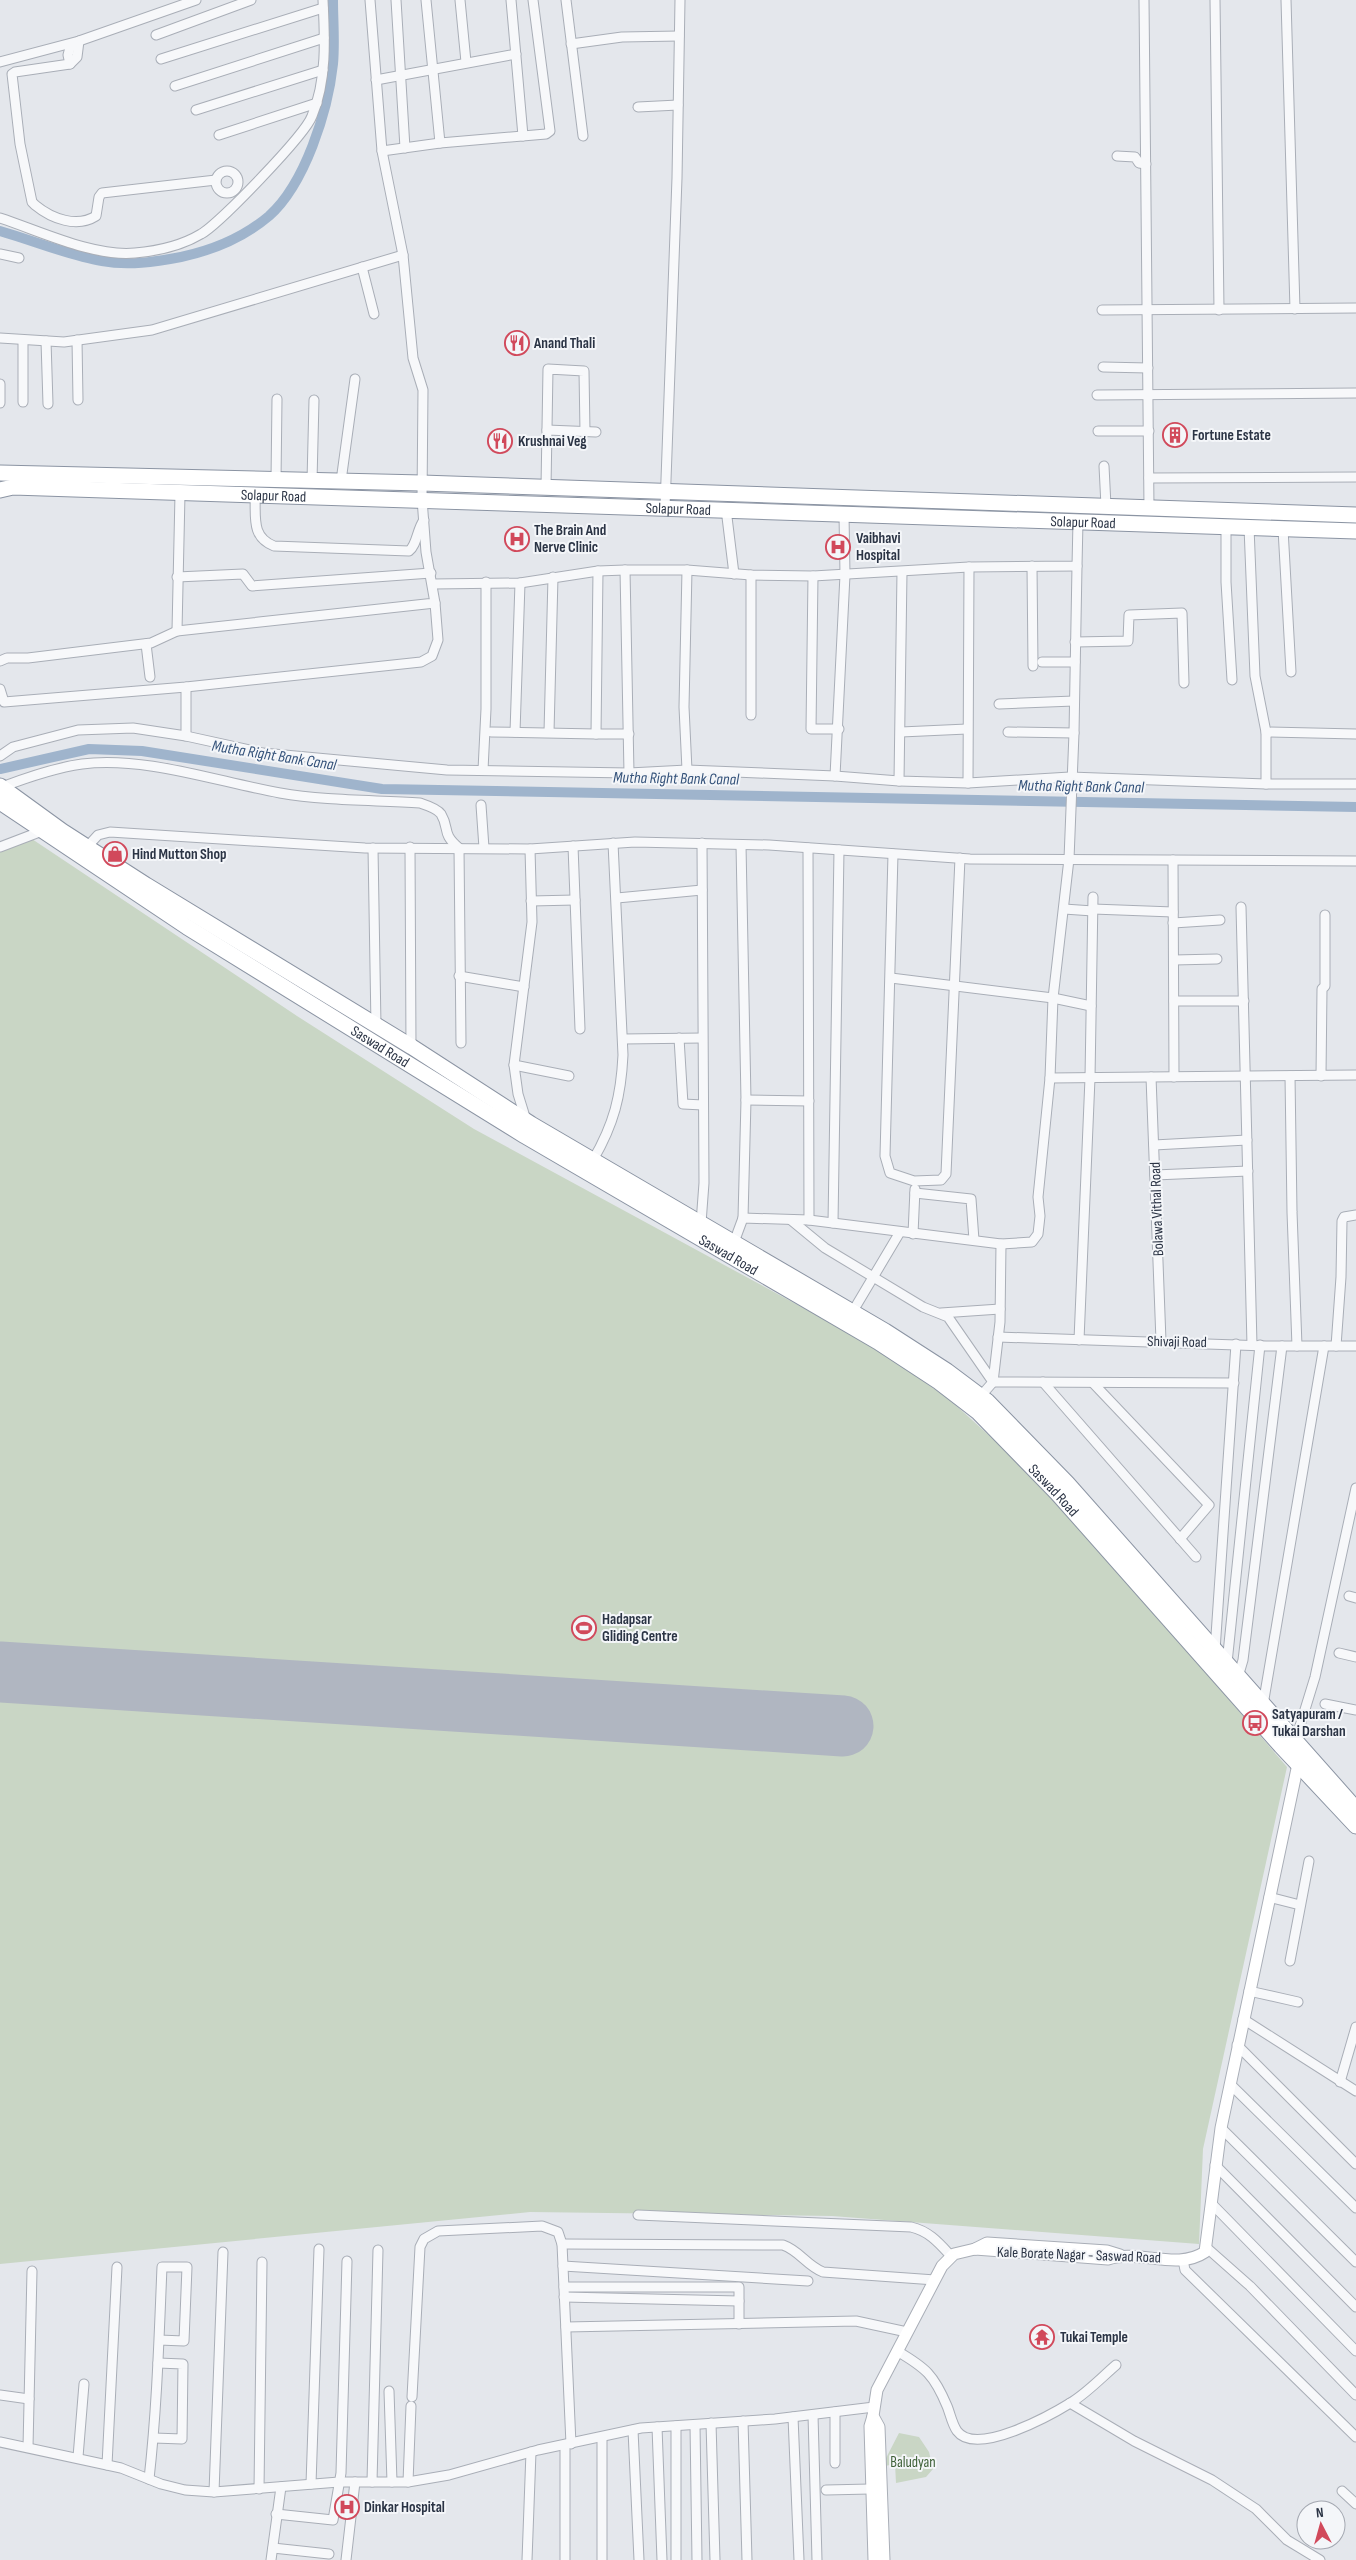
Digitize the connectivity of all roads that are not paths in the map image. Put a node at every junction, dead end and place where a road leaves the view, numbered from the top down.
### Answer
1 (196, 0) edge
2 (251, 0) edge
3 (370, 0) edge
4 (396, 0) edge
5 (426, 0) edge
6 (460, 0) edge
7 (511, 0) edge
8 (533, 0) edge
9 (566, 0) edge
10 (680, 0) edge
11 (1144, 0) edge
12 (1215, 0) edge
13 (1286, 0) edge
14 (323, 4) edge
15 (156, 35) dead end
16 (679, 36) junction
17 (324, 38) junction
18 (75, 42) junction
19 (571, 44) junction
20 (516, 54) junction
21 (161, 59) dead end
22 (0, 62) edge
23 (466, 62) junction
24 (434, 69) junction
25 (323, 70) junction
26 (400, 76) junction
27 (376, 80) junction
28 (175, 86) dead end
29 (317, 103) junction
30 (678, 105) junction
31 (638, 106) dead end
32 (196, 110) dead end
33 (219, 135) dead end
34 (523, 136) junction
35 (583, 136) dead end
36 (440, 143) junction
37 (405, 148) junction
38 (382, 151) junction
39 (1117, 156) dead end
40 (1146, 164) junction
41 (216, 180) dead end
42 (0, 218) edge
43 (0, 254) edge
44 (403, 255) junction
45 (19, 258) dead end
46 (362, 267) junction
47 (1356, 308) edge
48 (1295, 309) junction
49 (1102, 310) dead end
50 (1219, 310) junction
51 (1148, 311) junction
52 (374, 314) dead end
53 (0, 338) edge
54 (22, 340) junction
55 (77, 340) junction
56 (46, 341) junction
57 (1104, 367) dead end
58 (1148, 368) junction
59 (355, 379) dead end
60 (0, 384) edge
61 (1356, 393) edge
62 (1097, 395) dead end
63 (1148, 396) junction
64 (277, 399) dead end
65 (78, 400) dead end
66 (314, 400) dead end
67 (24, 402) dead end
68 (0, 403) edge
69 (48, 404) dead end
70 (547, 430) junction
71 (1098, 431) dead end
72 (1149, 431) junction
73 (585, 432) junction
74 (596, 432) dead end
75 (1104, 466) dead end
76 (1356, 477) edge
77 (1150, 478) junction
78 (276, 480) junction
79 (312, 480) junction
80 (341, 481) junction
81 (6, 482) edge
82 (422, 483) junction
83 (546, 487) junction
84 (666, 491) junction
85 (180, 494) junction
86 (255, 496) junction
87 (422, 499) junction
88 (1106, 506) junction
89 (665, 507) junction
90 (1149, 508) junction
91 (726, 510) junction
92 (844, 514) junction
93 (1356, 514) edge
94 (424, 520) junction
95 (1078, 522) junction
96 (1226, 526) junction
97 (1249, 527) junction
98 (1283, 529) junction
99 (1356, 531) edge
100 (1032, 566) junction
101 (1077, 566) junction
102 (969, 567) junction
103 (626, 570) junction
104 (687, 570) junction
105 (598, 571) junction
106 (902, 572) junction
107 (431, 573) junction
108 (734, 574) junction
109 (751, 575) junction
110 (845, 575) junction
111 (812, 576) junction
112 (177, 577) junction
113 (553, 577) junction
114 (486, 582) junction
115 (520, 583) junction
116 (433, 584) junction
117 (434, 603) junction
118 (177, 631) junction
119 (1075, 642) junction
120 (146, 644) junction
121 (0, 660) edge
122 (1075, 662) junction
123 (1291, 672) dead end
124 (150, 677) dead end
125 (1232, 680) dead end
126 (1184, 683) dead end
127 (186, 686) junction
128 (0, 689) edge
129 (1074, 701) junction
130 (2, 704) edge
131 (999, 704) dead end
132 (751, 715) dead end
133 (839, 729) junction
134 (968, 729) junction
135 (491, 732) dead end
136 (515, 732) junction
137 (549, 732) junction
138 (901, 732) junction
139 (1008, 732) dead end
140 (1266, 732) junction
141 (1074, 733) junction
142 (596, 734) junction
143 (629, 734) junction
144 (1356, 734) edge
145 (186, 736) junction
146 (0, 756) edge
147 (483, 770) junction
148 (687, 770) junction
149 (629, 773) junction
150 (836, 776) junction
151 (1070, 777) junction
152 (899, 782) junction
153 (968, 783) junction
154 (1266, 784) junction
155 (1356, 784) edge
156 (1, 792) edge
157 (481, 804) dead end
158 (42, 831) junction
159 (702, 843) junction
160 (613, 844) junction
161 (741, 845) junction
162 (573, 846) junction
163 (0, 847) edge
164 (87, 847) junction
165 (410, 847) junction
166 (373, 848) junction
167 (459, 848) junction
168 (484, 848) junction
169 (530, 848) junction
170 (808, 848) junction
171 (839, 850) junction
172 (893, 854) junction
173 (960, 858) junction
174 (1068, 859) junction
175 (1173, 860) junction
176 (1356, 862) edge
177 (702, 890) junction
178 (1093, 897) dead end
179 (617, 898) junction
180 (575, 900) junction
181 (531, 901) junction
182 (1241, 907) dead end
183 (1064, 909) junction
184 (1093, 910) junction
185 (1173, 912) junction
186 (1325, 915) dead end
187 (1220, 920) dead end
188 (1173, 923) junction
189 (1217, 959) dead end
190 (1174, 960) junction
191 (459, 976) junction
192 (891, 978) junction
193 (955, 984) junction
194 (524, 987) junction
195 (1053, 998) junction
196 (1174, 1001) junction
197 (1244, 1001) junction
198 (1091, 1006) junction
199 (376, 1026) junction
200 (580, 1030) dead end
201 (679, 1038) junction
202 (702, 1038) junction
203 (623, 1039) junction
204 (461, 1043) dead end
205 (409, 1054) junction
206 (514, 1065) junction
207 (1356, 1075) edge
208 (570, 1076) dead end
209 (1246, 1076) junction
210 (1290, 1076) junction
211 (1321, 1076) junction
212 (1151, 1077) junction
213 (1174, 1077) junction
214 (1050, 1078) junction
215 (1090, 1078) junction
216 (746, 1100) junction
217 (810, 1101) junction
218 (703, 1105) junction
219 (526, 1120) junction
220 (1247, 1140) junction
221 (1154, 1145) junction
222 (593, 1160) junction
223 (1248, 1171) junction
224 (1155, 1175) junction
225 (914, 1181) junction
226 (915, 1193) junction
227 (1356, 1215) edge
228 (743, 1218) junction
229 (791, 1220) junction
230 (809, 1220) junction
231 (701, 1223) junction
232 (833, 1223) junction
233 (900, 1232) junction
234 (913, 1234) junction
235 (974, 1240) junction
236 (1002, 1244) junction
237 (730, 1248) junction
238 (872, 1275) junction
239 (1000, 1309) junction
240 (852, 1311) junction
241 (938, 1313) junction
242 (998, 1337) junction
243 (1079, 1340) junction
244 (1161, 1342) junction
245 (1236, 1344) junction
246 (1256, 1345) junction
247 (1282, 1346) junction
248 (1297, 1346) junction
249 (1324, 1346) junction
250 (1336, 1346) junction
251 (1356, 1346) edge
252 (993, 1382) junction
253 (1043, 1382) junction
254 (1093, 1383) junction
255 (1234, 1383) junction
256 (976, 1402) junction
257 (1356, 1488) edge
258 (1180, 1539) junction
259 (1196, 1558) dead end
260 (1215, 1651) junction
261 (1339, 1653) dead end
262 (1356, 1657) edge
263 (1227, 1664) junction
264 (1238, 1677) junction
265 (1325, 1704) dead end
266 (1263, 1705) junction
267 (1356, 1710) edge
268 (1295, 1742) junction
269 (1298, 1764) junction
270 (1356, 1808) edge
271 (1356, 1826) edge
272 (1309, 1861) dead end
273 (1269, 1897) junction
274 (1300, 1905) junction
275 (1290, 1961) dead end
276 (1249, 1991) junction
277 (1298, 2002) dead end
278 (1243, 2018) junction
279 (1356, 2028) edge
280 (1237, 2046) junction
281 (1340, 2082) junction
282 (1230, 2084) junction
283 (1356, 2091) edge
284 (1221, 2128) junction
285 (1356, 2164) edge
286 (1215, 2165) junction
287 (1211, 2203) junction
288 (1356, 2208) edge
289 (638, 2215) dead end
290 (562, 2244) junction
291 (319, 2248) dead end
292 (1207, 2248) junction
293 (378, 2250) dead end
294 (223, 2252) dead end
295 (951, 2256) junction
296 (1183, 2260) junction
297 (347, 2261) dead end
298 (262, 2262) dead end
299 (1356, 2262) edge
300 (563, 2266) junction
301 (117, 2268) dead end
302 (32, 2271) dead end
303 (935, 2280) junction
304 (808, 2281) dead end
305 (564, 2287) junction
306 (564, 2297) junction
307 (739, 2302) junction
308 (1356, 2307) edge
309 (739, 2324) junction
310 (566, 2327) junction
311 (907, 2332) junction
312 (159, 2340) junction
313 (897, 2351) junction
314 (1356, 2351) edge
315 (158, 2363) junction
316 (1116, 2365) dead end
317 (84, 2384) dead end
318 (389, 2391) dead end
319 (0, 2395) edge
320 (1356, 2395) edge
321 (29, 2399) junction
322 (1070, 2403) junction
323 (874, 2411) junction
324 (834, 2412) junction
325 (813, 2415) junction
326 (793, 2417) junction
327 (743, 2421) junction
328 (711, 2424) junction
329 (695, 2425) junction
330 (676, 2426) junction
331 (657, 2427) junction
332 (633, 2430) junction
333 (602, 2437) junction
334 (1356, 2437) edge
335 (154, 2438) junction
336 (0, 2442) edge
337 (568, 2444) junction
338 (28, 2447) junction
339 (531, 2452) junction
340 (78, 2457) junction
341 (835, 2463) dead end
342 (107, 2464) junction
343 (150, 2479) junction
344 (340, 2482) junction
345 (355, 2482) junction
346 (372, 2482) junction
347 (392, 2482) junction
348 (408, 2482) junction
349 (311, 2484) junction
350 (281, 2487) junction
351 (259, 2489) junction
352 (870, 2489) junction
353 (826, 2490) dead end
354 (1342, 2491) dead end
355 (214, 2492) junction
356 (1356, 2504) edge
357 (276, 2514) junction
358 (878, 2532) junction
359 (273, 2548) junction
360 (329, 2554) dead end
361 (272, 2560) edge
362 (346, 2560) edge
363 (527, 2560) edge
364 (565, 2560) edge
365 (602, 2560) edge
366 (639, 2560) edge
367 (662, 2560) edge
368 (676, 2560) edge
369 (697, 2560) edge
370 (715, 2560) edge
371 (748, 2560) edge
372 (799, 2560) edge
373 (817, 2560) edge
374 (874, 2560) edge
375 (884, 2560) edge
376 (1320, 2560) edge

1 - 18 street
2 - 15 street
3 - 27 street
4 - 26 street
5 - 24 street
6 - 23 street
7 - 20 street
8 - 34 street
9 - 19 street
10 - 16 street
11 - 40 street
12 - 50 street
13 - 48 street
14 - 17 street
14 - 21 street
16 - 19 street
16 - 30 street
17 - 25 street
17 - 28 street
18 - 22 street
18 - 41 street
19 - 35 street
20 - 23 street
20 - 34 street
23 - 24 street
24 - 26 street
24 - 36 street
25 - 29 street
25 - 32 street
26 - 27 street
26 - 37 street
27 - 38 street
29 - 33 street
29 - 42 street
30 - 31 street
30 - 84 street
34 - 36 street
36 - 37 street
37 - 38 street
38 - 44 street
39 - 40 street
40 - 51 street
43 - 45 street
44 - 46 street
44 - 82 street
46 - 52 street
46 - 55 street
47 - 48 street
48 - 50 street
49 - 51 street
50 - 51 street
51 - 58 street
53 - 54 street
54 - 56 street
54 - 67 street
55 - 56 street
55 - 65 street
56 - 69 street
57 - 58 street
58 - 63 street
59 - 80 street
60 - 68 street
61 - 63 street
62 - 63 street
63 - 72 street
64 - 78 street
66 - 79 street
70 - 73 street
70 - 73 street
70 - 83 street
71 - 72 street
72 - 77 street
73 - 74 street
75 - 88 street
76 - 77 street
77 - 90 street
78 - 79 highway, Solapur Road
78 - 81 highway, Solapur Road
79 - 80 highway, Solapur Road
80 - 82 highway, Solapur Road
81 - 85 highway, Solapur Road
82 - 83 highway, Solapur Road
82 - 87 street
83 - 84 highway, Solapur Road
84 - 88 highway, Solapur Road
84 - 89 street
85 - 86 highway, Solapur Road
85 - 112 street
86 - 87 highway, Solapur Road
86 - 94 street
87 - 89 highway, Solapur Road
87 - 94 street
88 - 90 highway, Solapur Road
89 - 91 highway, Solapur Road
90 - 93 highway, Solapur Road
91 - 92 highway, Solapur Road
91 - 108 street
92 - 95 highway, Solapur Road
92 - 110 street
94 - 107 street
95 - 96 highway, Solapur Road
95 - 101 street
96 - 97 highway, Solapur Road
96 - 125 street
97 - 98 highway, Solapur Road
97 - 140 street
98 - 99 highway, Solapur Road
98 - 123 street
100 - 101 street
100 - 102 street
100 - 122 street
101 - 119 street
102 - 106 street
102 - 134 street
103 - 104 street
103 - 105 street
103 - 143 street
104 - 108 street
104 - 148 street
105 - 113 street
105 - 142 street
106 - 110 street
106 - 138 street
107 - 112 street
107 - 116 street
108 - 109 street
109 - 111 street
109 - 132 street
110 - 111 street
110 - 133 street
111 - 133 street
112 - 118 street
113 - 115 street
113 - 137 street
114 - 115 street
114 - 116 street
114 - 147 street
115 - 136 street
116 - 117 street
117 - 118 street
117 - 127 street
118 - 120 street
119 - 122 street
119 - 126 street
120 - 121 street
120 - 124 street
122 - 129 street
127 - 130 street
127 - 145 street
128 - 130 street
129 - 131 street
129 - 141 street
133 - 150 street
134 - 138 street
134 - 153 street
135 - 136 street
136 - 137 street
137 - 142 street
138 - 152 street
139 - 141 street
140 - 144 street
140 - 154 street
141 - 151 street
142 - 143 street
143 - 149 street
145 - 146 street
145 - 147 street
147 - 149 street
148 - 149 street
148 - 150 street
150 - 152 street
151 - 153 street
151 - 154 street
151 - 174 street
152 - 153 street
154 - 155 street
156 - 158 highway, Saswad Road
156 - 164 highway, Saswad Road
156 - 167 street
157 - 168 street
158 - 163 street
158 - 205 highway, Saswad Road
159 - 160 street
159 - 161 street
159 - 177 street
160 - 162 street
160 - 179 street
161 - 170 street
161 - 216 street
162 - 169 street
162 - 180 street
164 - 166 street
164 - 199 highway, Saswad Road
165 - 166 street
165 - 167 street
165 - 205 street
166 - 199 street
167 - 168 street
167 - 191 street
168 - 169 street
169 - 181 street
170 - 171 street
170 - 217 street
171 - 172 street
171 - 232 street
172 - 173 street
172 - 192 street
173 - 174 street
173 - 193 street
174 - 175 street
174 - 183 street
175 - 176 street
175 - 185 street
177 - 179 street
177 - 202 street
178 - 184 street
179 - 203 street
180 - 181 street
180 - 200 street
181 - 194 street
182 - 197 street
183 - 184 street
183 - 195 street
184 - 185 street
184 - 198 street
185 - 188 street
186 - 211 street
187 - 188 street
188 - 190 street
189 - 190 street
190 - 196 street
191 - 194 street
191 - 204 street
192 - 193 street
192 - 225 street
193 - 195 street
193 - 225 street
194 - 206 street
195 - 198 street
195 - 214 street
196 - 197 street
196 - 213 street
197 - 209 street
198 - 215 street
199 - 205 highway, Saswad Road
201 - 202 street
201 - 203 street
201 - 218 street
202 - 218 street
203 - 222 street
205 - 219 highway, Saswad Road
205 - 237 highway, Saswad Road
206 - 208 street
206 - 219 street
207 - 211 street
209 - 210 street
209 - 213 street
209 - 220 street
210 - 211 street
210 - 248 street
212 - 213 street
212 - 215 street
212 - 221 street, Bolawa Vithal Road
214 - 215 street
214 - 236 street
215 - 243 street
216 - 217 street
216 - 228 street
217 - 230 street
218 - 231 street
219 - 222 highway, Saswad Road
220 - 221 street
220 - 223 street
221 - 224 street, Bolawa Vithal Road
222 - 231 highway, Saswad Road
223 - 224 street
223 - 246 street
224 - 244 street, Bolawa Vithal Road
225 - 226 street
226 - 234 street
226 - 235 street
227 - 250 street
228 - 229 street
228 - 237 street
229 - 230 street
229 - 238 street
230 - 232 street
231 - 237 highway, Saswad Road
232 - 233 street
233 - 234 street
233 - 238 street
234 - 235 street
235 - 236 street
236 - 239 street
237 - 240 highway, Saswad Road
237 - 256 highway, Saswad Road
238 - 240 street
238 - 241 street
239 - 241 street
239 - 242 street
240 - 256 highway, Saswad Road
241 - 252 street
242 - 243 street, Shivaji Road
242 - 252 street
243 - 244 street, Shivaji Road
244 - 245 street, Shivaji Road
245 - 246 street, Shivaji Road
245 - 255 street
246 - 247 street, Shivaji Road
246 - 263 street
247 - 248 street, Shivaji Road
247 - 264 street
248 - 249 street, Shivaji Road
249 - 250 street, Shivaji Road
249 - 266 street
250 - 251 street, Shivaji Road
252 - 253 street
252 - 256 street
253 - 254 street
253 - 258 street
254 - 255 street
254 - 258 street
255 - 260 street
256 - 260 highway, Saswad Road
256 - 269 highway, Saswad Road
257 - 268 street
258 - 259 street
260 - 263 highway, Saswad Road
261 - 262 street
263 - 264 highway, Saswad Road
264 - 266 highway, Saswad Road
265 - 267 street
266 - 268 highway, Saswad Road
268 - 270 highway, Saswad Road
269 - 271 highway, Saswad Road
269 - 273 street
272 - 274 street
273 - 274 street
273 - 276 street
274 - 275 street
276 - 277 street
276 - 278 street
278 - 280 street
278 - 281 street
279 - 281 street
280 - 282 street
280 - 285 street
281 - 283 street
282 - 284 street
282 - 288 street
284 - 286 street
284 - 299 street
286 - 287 street
286 - 308 street
287 - 292 street
287 - 314 street
289 - 295 street
290 - 300 street
290 - 303 street
290 - 348 street
291 - 349 street
292 - 296 street, Kale Borate Nagar - Saswad Road
292 - 320 street
293 - 346 street
294 - 355 street
295 - 296 street, Kale Borate Nagar - Saswad Road
295 - 303 street
296 - 334 street
297 - 344 street
298 - 351 street
300 - 304 street
300 - 305 street
301 - 342 street
302 - 321 street
303 - 311 street
305 - 306 street
305 - 307 street
306 - 307 street
306 - 310 street
307 - 309 street
309 - 310 street
309 - 311 street
310 - 337 street
311 - 313 street
312 - 312 street
312 - 315 street
313 - 322 street
313 - 323 street
315 - 335 street
315 - 335 street
316 - 322 street
317 - 340 street
318 - 347 street
319 - 321 street
321 - 338 street
322 - 376 street
323 - 324 street
323 - 352 street
323 - 358 street
324 - 325 street
324 - 341 street
325 - 326 street
325 - 373 street
326 - 327 street
326 - 372 street
327 - 328 street
327 - 371 street
328 - 329 street
328 - 370 street
329 - 330 street
329 - 369 street
330 - 331 street
330 - 368 street
331 - 332 street
331 - 367 street
332 - 333 street
332 - 366 street
333 - 337 street
333 - 365 street
335 - 343 street
336 - 338 street
337 - 339 street
337 - 364 street
338 - 340 street
339 - 348 street
339 - 363 street
340 - 342 street
342 - 343 street
343 - 355 street
344 - 345 street
344 - 349 street
344 - 357 street
345 - 346 street
345 - 362 street
346 - 347 street
347 - 348 street
349 - 350 street
350 - 351 street
350 - 357 street
351 - 355 street
352 - 353 street
352 - 358 street
354 - 356 street
357 - 359 street
358 - 374 street
358 - 375 street
359 - 360 street
359 - 361 street

